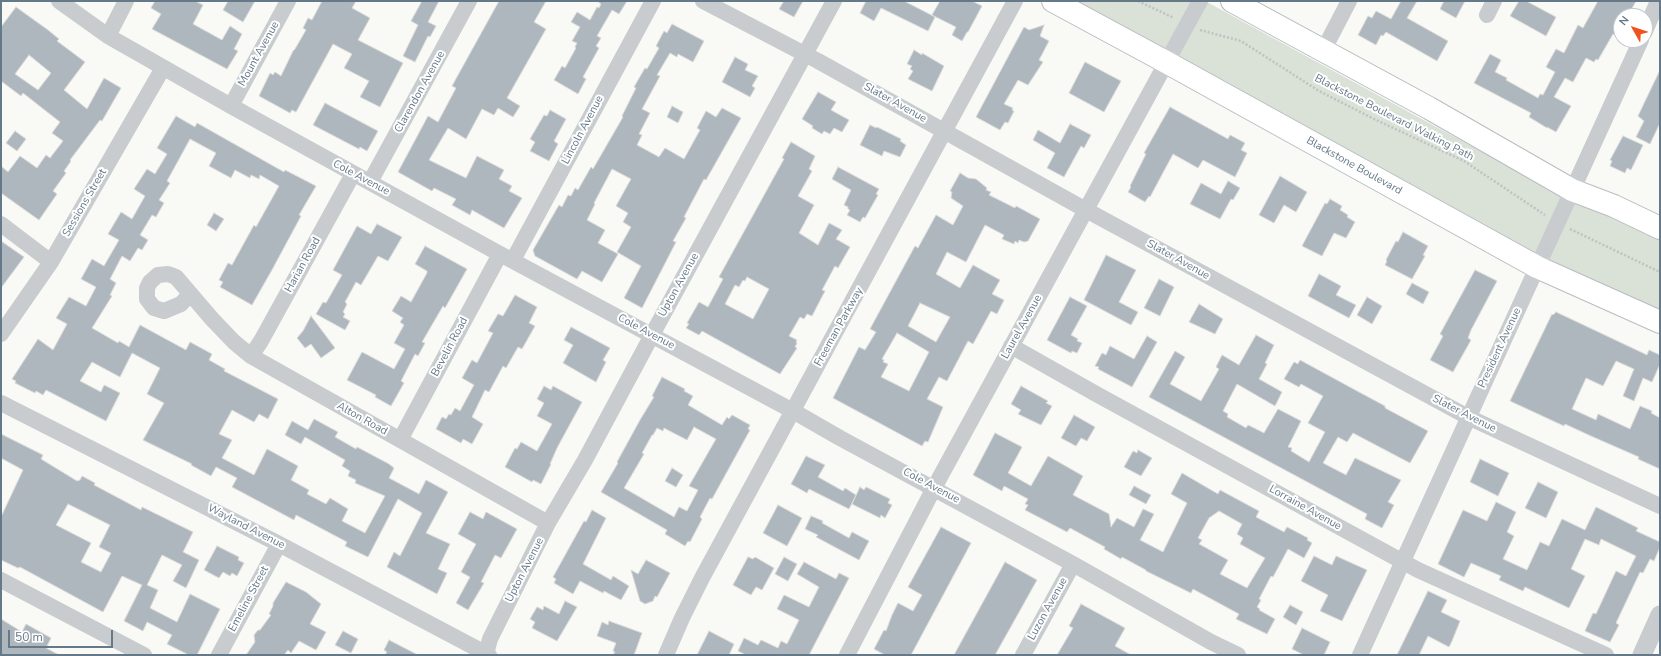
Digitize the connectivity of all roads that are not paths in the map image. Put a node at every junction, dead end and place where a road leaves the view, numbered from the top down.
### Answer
1 (58, 1) edge
2 (126, 1) edge
3 (288, 1) edge
4 (469, 1) edge
5 (653, 1) edge
6 (703, 1) edge
7 (834, 1) edge
8 (1015, 1) edge
9 (1052, 1) edge
10 (1200, 1) edge
11 (1232, 1) edge
12 (1349, 1) edge
13 (1658, 1) edge
14 (1653, 12) edge
15 (108, 36) junction
16 (1637, 48) edge
17 (1323, 51) junction
18 (805, 54) junction
19 (1166, 62) junction
20 (163, 68) junction
21 (231, 106) junction
22 (944, 132) junction
23 (353, 174) junction
24 (370, 182) junction
25 (1572, 190) junction
26 (1086, 210) junction
27 (1, 224) edge
28 (1660, 228) edge
29 (506, 257) junction
30 (51, 262) junction
31 (1537, 267) junction
32 (190, 294) dead end
33 (1660, 322) edge
34 (1, 334) edge
35 (652, 335) junction
36 (1011, 346) junction
37 (251, 356) junction
38 (1, 403) edge
39 (793, 411) junction
40 (1468, 418) junction
41 (400, 440) junction
42 (934, 488) junction
43 (1660, 506) edge
44 (548, 523) junction
45 (279, 544) junction
46 (1403, 561) junction
47 (1073, 564) junction
48 (1, 580) edge
49 (1660, 616) edge
50 (1208, 648) edge
51 (144, 655) edge
52 (219, 655) edge
53 (486, 655) edge
54 (666, 655) edge
55 (847, 655) edge
56 (1023, 655) edge
57 (1238, 655) edge
58 (1360, 655) edge
59 (1606, 655) edge
60 (1642, 655) edge

1 - 15 street, Cole Avenue
2 - 15 street
3 - 21 street, Mount Avenue
4 - 24 street, Clarendon Avenue
5 - 29 street, Lincoln Avenue
6 - 18 street, Slater Avenue
7 - 18 street, Upton Avenue
8 - 22 street, Freeman Parkway
9 - 19 main road, Blackstone Boulevard
10 - 19 street, Laurel Avenue
11 - 17 main road
12 - 17 street
13 - 14 street
15 - 20 street, Cole Avenue
16 - 25 street, President Avenue
17 - 25 main road
18 - 22 street, Slater Avenue
18 - 35 street, Upton Avenue
19 - 26 street, Laurel Avenue
19 - 31 main road, Blackstone Boulevard
20 - 21 street, Cole Avenue
20 - 30 street, Sessions Street
21 - 23 street, Cole Avenue
22 - 26 street, Slater Avenue
22 - 39 street, Freeman Parkway
23 - 24 street, Cole Avenue
23 - 37 street, Harian Road
24 - 29 street, Cole Avenue
25 - 28 main road
25 - 31 street, President Avenue
26 - 36 street, Laurel Avenue
26 - 40 street, Slater Avenue
27 - 30 street
29 - 35 street, Cole Avenue
29 - 41 street, Bevelin Road
30 - 34 street, Sessions Street
31 - 33 main road, Blackstone Boulevard
31 - 40 street, President Avenue
32 - 37 street, Alton Road
35 - 39 street, Cole Avenue
35 - 44 street, Upton Avenue
36 - 42 street, Laurel Avenue
36 - 46 street, Lorraine Avenue
37 - 41 street, Alton Road
38 - 45 street, Wayland Avenue
39 - 42 street, Cole Avenue
39 - 54 street, Freeman Parkway
40 - 43 street, Slater Avenue
40 - 46 street, President Avenue
41 - 44 street, Alton Road
42 - 47 street, Cole Avenue
42 - 55 street, Laurel Avenue
44 - 53 street, Upton Avenue
45 - 52 street, Emeline Street
45 - 53 street, Wayland Avenue
46 - 58 street, President Avenue
46 - 59 street, Lorraine Avenue
47 - 50 street, Cole Avenue
47 - 56 street, Luzon Avenue
48 - 51 street
49 - 60 street
50 - 57 street, Cole Avenue

